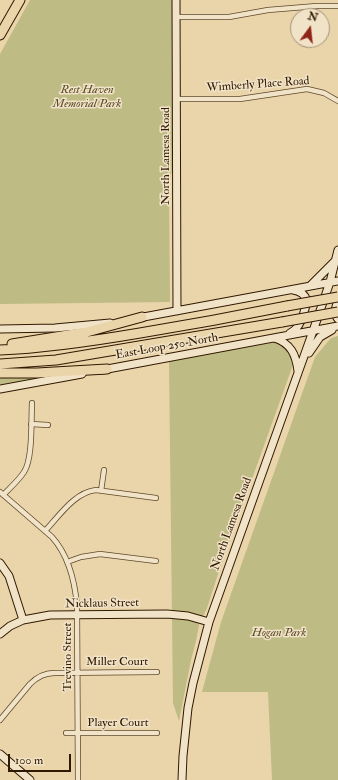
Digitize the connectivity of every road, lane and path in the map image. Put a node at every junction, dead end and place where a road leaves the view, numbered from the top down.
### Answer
1 (20, 0) edge
2 (176, 0) edge
3 (317, 0) edge
4 (317, 6) junction
5 (338, 6) edge
6 (176, 17) junction
7 (0, 35) edge
8 (176, 99) junction
9 (338, 101) edge
10 (338, 250) edge
11 (335, 261) junction
12 (338, 280) edge
13 (330, 282) junction
14 (311, 285) junction
15 (291, 290) junction
16 (338, 297) edge
17 (338, 300) edge
18 (177, 312) junction
19 (338, 312) edge
20 (142, 317) junction
21 (338, 319) edge
22 (338, 327) edge
23 (0, 329) edge
24 (313, 331) junction
25 (272, 338) junction
26 (0, 345) edge
27 (0, 350) edge
28 (0, 364) edge
29 (107, 369) junction
30 (0, 373) edge
31 (298, 374) junction
32 (0, 390) edge
33 (32, 402) dead end
34 (31, 424) junction
35 (48, 425) dead end
36 (104, 470) dead end
37 (101, 491) junction
38 (1, 494) edge
39 (156, 498) dead end
40 (45, 531) junction
41 (156, 561) dead end
42 (67, 562) junction
43 (0, 563) edge
44 (77, 615) junction
45 (23, 620) junction
46 (209, 622) junction
47 (0, 634) edge
48 (157, 672) dead end
49 (78, 673) junction
50 (0, 720) edge
51 (66, 733) dead end
52 (78, 733) junction
53 (157, 733) dead end
54 (0, 754) edge
55 (30, 780) edge
56 (78, 780) edge
57 (182, 780) edge

1 - 7 highway
2 - 6 main road, North Lamesa Road
3 - 4 street
4 - 5 street
4 - 6 street
6 - 8 main road, North Lamesa Road
8 - 9 street, Wimberly Place Road
8 - 18 main road, North Lamesa Road
10 - 11 main road, North Lamesa Road
11 - 13 main road, North Lamesa Road
11 - 14 main road
12 - 13 main road
13 - 14 main road
13 - 24 main road, North Lamesa Road
14 - 15 main road
15 - 18 main road
15 - 25 main road
16 - 27 highway, bridge
17 - 21 main road
18 - 20 main road
19 - 28 highway, bridge
20 - 23 main road
20 - 26 highway
22 - 24 main road, East Loop 250 North
22 - 31 main road
24 - 25 main road, East Loop 250 North
24 - 31 main road, North Lamesa Road
25 - 29 main road, East Loop 250 North
25 - 31 main road
29 - 30 highway
29 - 32 main road, East Loop 250 North
31 - 46 main road, North Lamesa Road
33 - 34 street
34 - 35 street
34 - 38 street
36 - 37 street
37 - 39 street
37 - 40 street
38 - 40 street, Trevino Street
40 - 42 street, Trevino Street
41 - 42 street
42 - 44 street, Trevino Street
43 - 45 main road
44 - 45 main road, Nicklaus Street
44 - 46 main road, Nicklaus Street
44 - 49 street, Trevino Street
45 - 47 main road, Nicklaus Street
46 - 57 main road, North Lamesa Road
48 - 49 street, Miller Court
49 - 50 street, Miller Court
49 - 52 street, Trevino Street
51 - 52 street, Player Court
52 - 53 street, Player Court
52 - 56 street, Trevino Street
54 - 55 main road

